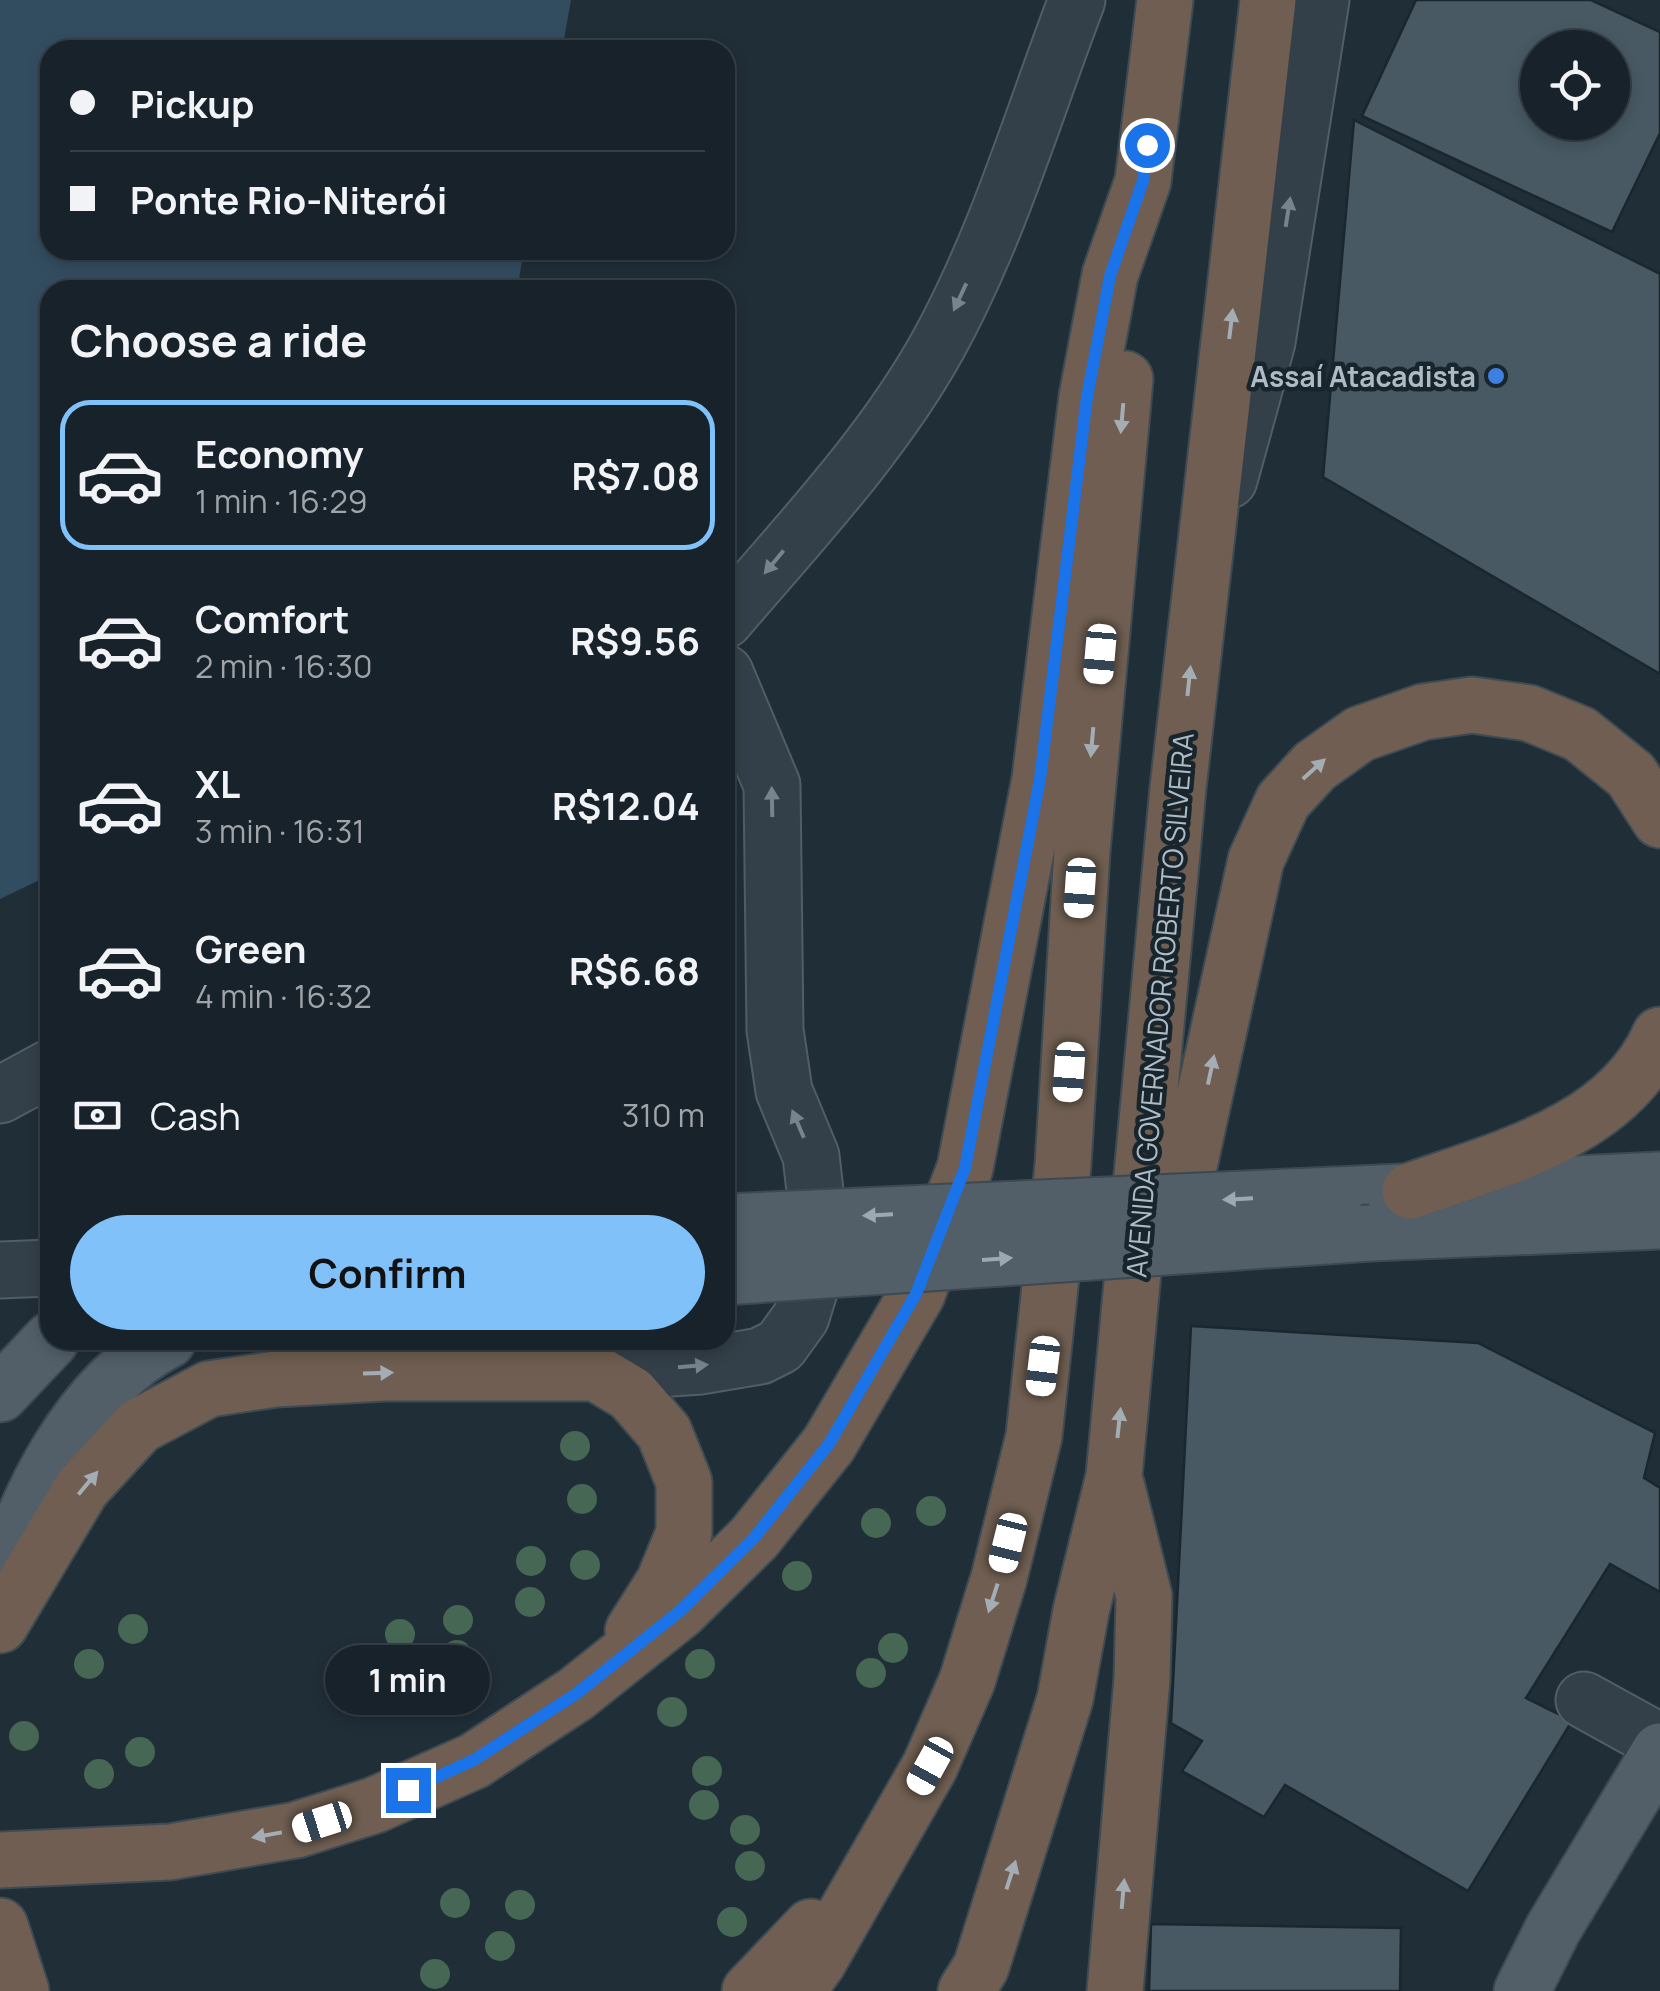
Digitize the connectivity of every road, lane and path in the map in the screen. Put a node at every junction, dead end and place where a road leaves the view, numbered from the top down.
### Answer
1 (1077, 0) edge
2 (1164, 0) edge
3 (1268, 0) edge
4 (1321, 0) edge
5 (1143, 181) junction
6 (1201, 579) junction
7 (735, 608) edge
8 (735, 697) edge
9 (1660, 820) edge
10 (1660, 1035) edge
11 (40, 1073) edge
12 (0, 1095) edge
13 (1660, 1180) edge
14 (1410, 1191) junction
15 (1353, 1214) junction
16 (1660, 1221) edge
17 (735, 1222) edge
18 (735, 1276) edge
19 (1129, 1325) junction
20 (42, 1350) edge
21 (154, 1350) edge
22 (596, 1374) junction
23 (0, 1394) edge
24 (1114, 1476) junction
25 (0, 1595) edge
26 (0, 1625) edge
27 (576, 1694) junction
28 (1584, 1700) dead end
29 (1660, 1742) edge
30 (1660, 1751) edge
31 (0, 1860) edge
32 (872, 1871) junction
33 (0, 1926) edge
34 (974, 1983) edge
35 (20, 1991) edge
36 (750, 1991) edge
37 (798, 1991) edge
38 (1115, 1991) edge
39 (1522, 1991) edge

1 -> 7 street
2 - 5 highway
6 -> 3 highway, AVENIDA GOVERNADOR ROBERTO SILVEIRA
6 -> 4 street
5 - 27 highway
5 -> 32 highway
19 -> 6 highway, AVENIDA GOVERNADOR ROBERTO SILVEIRA
22 -> 8 street
19 -> 9 highway
10 - 14 highway
11 - 12 street
13 - 14 main road
14 - 15 main road
15 - 16 main road
15 -> 17 main road, bridge
18 -> 15 main road, bridge
24 -> 19 highway, AVENIDA GOVERNADOR ROBERTO SILVEIRA
20 - 23 main road
21 - 25 main road
26 -> 22 highway
22 - 27 highway
34 -> 24 highway, AVENIDA GOVERNADOR ROBERTO SILVEIRA
38 -> 24 highway
27 -> 31 highway
28 - 29 street
30 - 39 main road
32 - 36 highway
32 - 37 highway
33 - 35 highway

